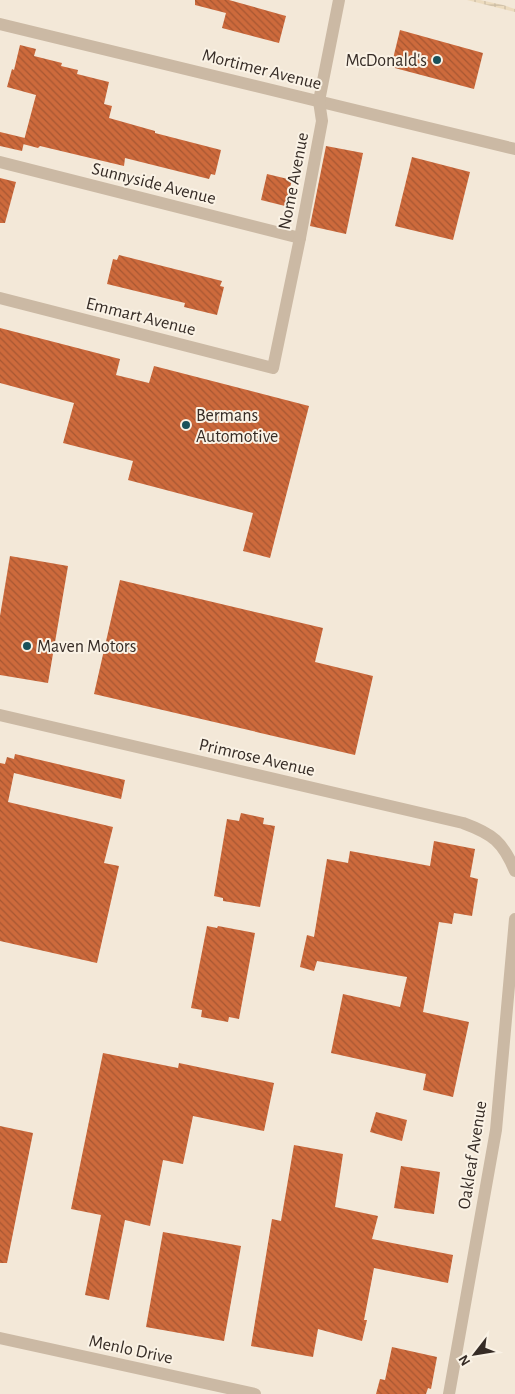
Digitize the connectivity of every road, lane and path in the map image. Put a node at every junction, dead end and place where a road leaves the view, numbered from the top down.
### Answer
1 (339, 0) edge
2 (0, 24) edge
3 (319, 101) junction
4 (515, 149) edge
5 (0, 162) edge
6 (300, 238) junction
7 (0, 298) edge
8 (273, 368) joint
9 (0, 714) edge
10 (515, 871) edge
11 (515, 919) edge
12 (0, 1338) edge
13 (255, 1394) edge
14 (448, 1394) edge

1 - 3 street, Nome Avenue
2 - 3 street, Mortimer Avenue
3 - 4 street, Mortimer Avenue
3 - 6 street, Nome Avenue
5 - 6 street, Sunnyside Avenue
6 - 8 street, Nome Avenue
7 - 8 street, Emmart Avenue
9 - 10 street, Primrose Avenue
11 - 14 street, Oakleaf Avenue
12 - 13 street, Menlo Drive

